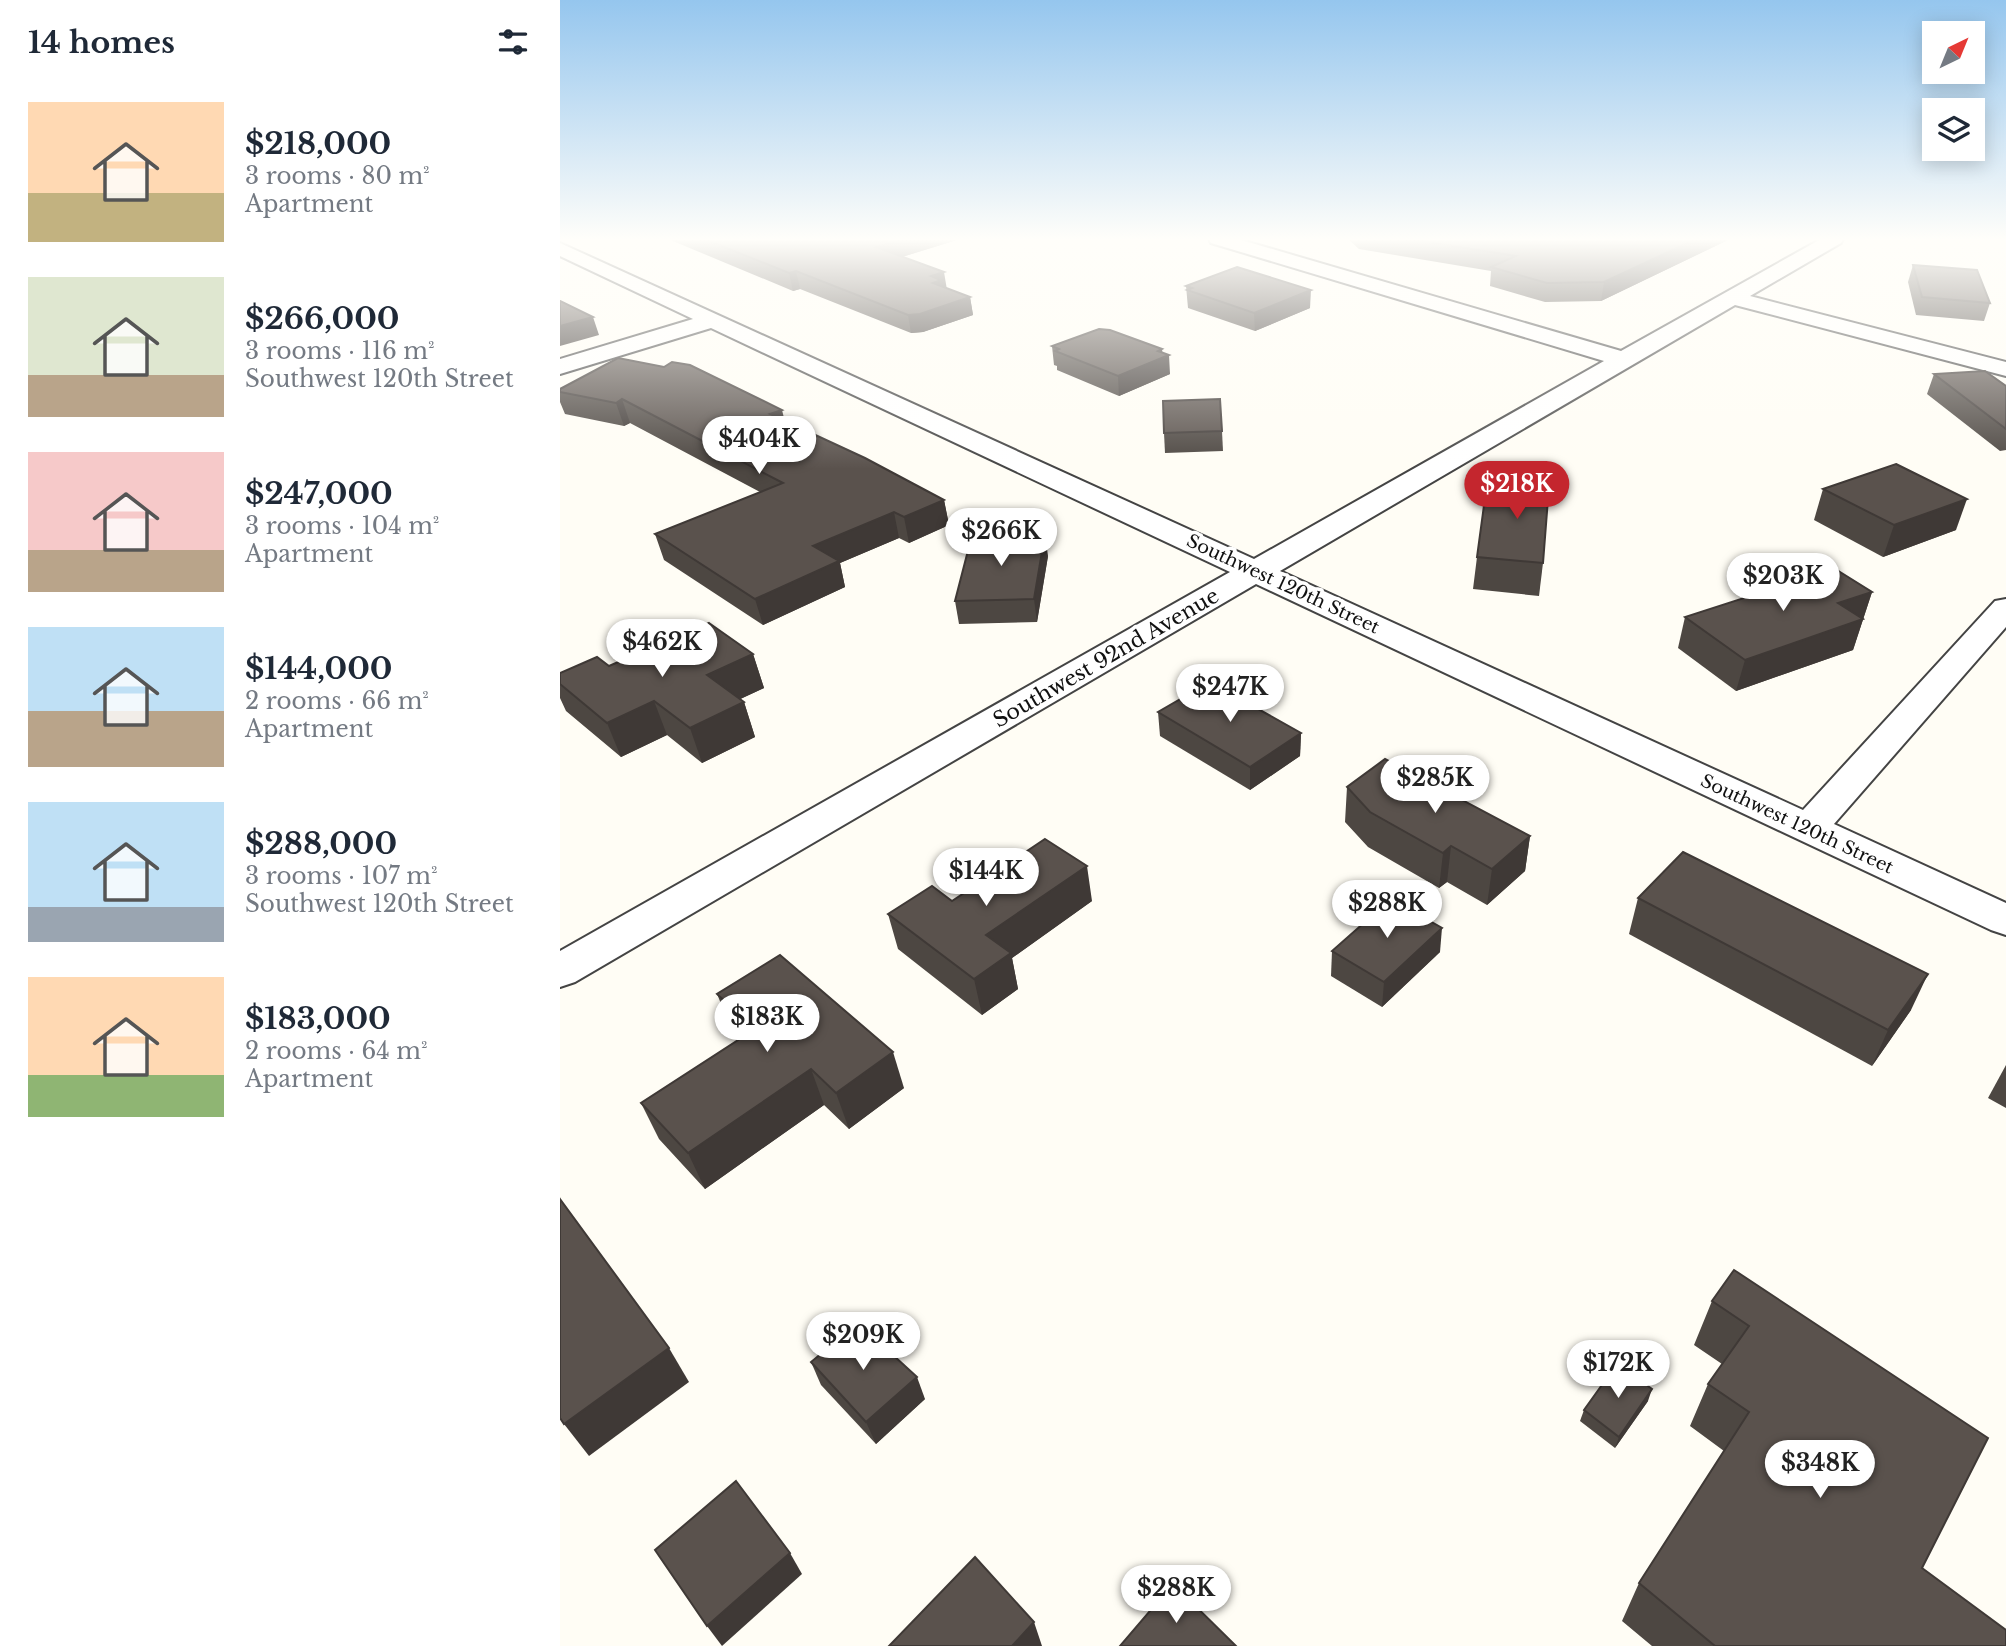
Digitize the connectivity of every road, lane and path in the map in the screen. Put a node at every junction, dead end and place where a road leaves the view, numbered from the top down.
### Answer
1 (704, 316) edge
2 (1476, 316) edge
3 (1702, 316) edge
4 (1801, 316) edge
5 (713, 320) junction
6 (1625, 360) junction
7 (560, 367) edge
8 (2006, 369) edge
9 (1257, 572) junction
10 (2006, 608) edge
11 (1808, 829) junction
12 (2006, 920) edge
13 (560, 971) edge

1 - 5 street, Southwest 120th Street
2 - 6 street
3 - 6 street, Southwest 92nd Avenue
4 - 8 street
5 - 7 street
5 - 9 street, Southwest 120th Street
6 - 9 street, Southwest 92nd Avenue
9 - 11 street, Southwest 120th Street
9 - 13 street, Southwest 92nd Avenue
10 - 11 street
11 - 12 street, Southwest 120th Street

